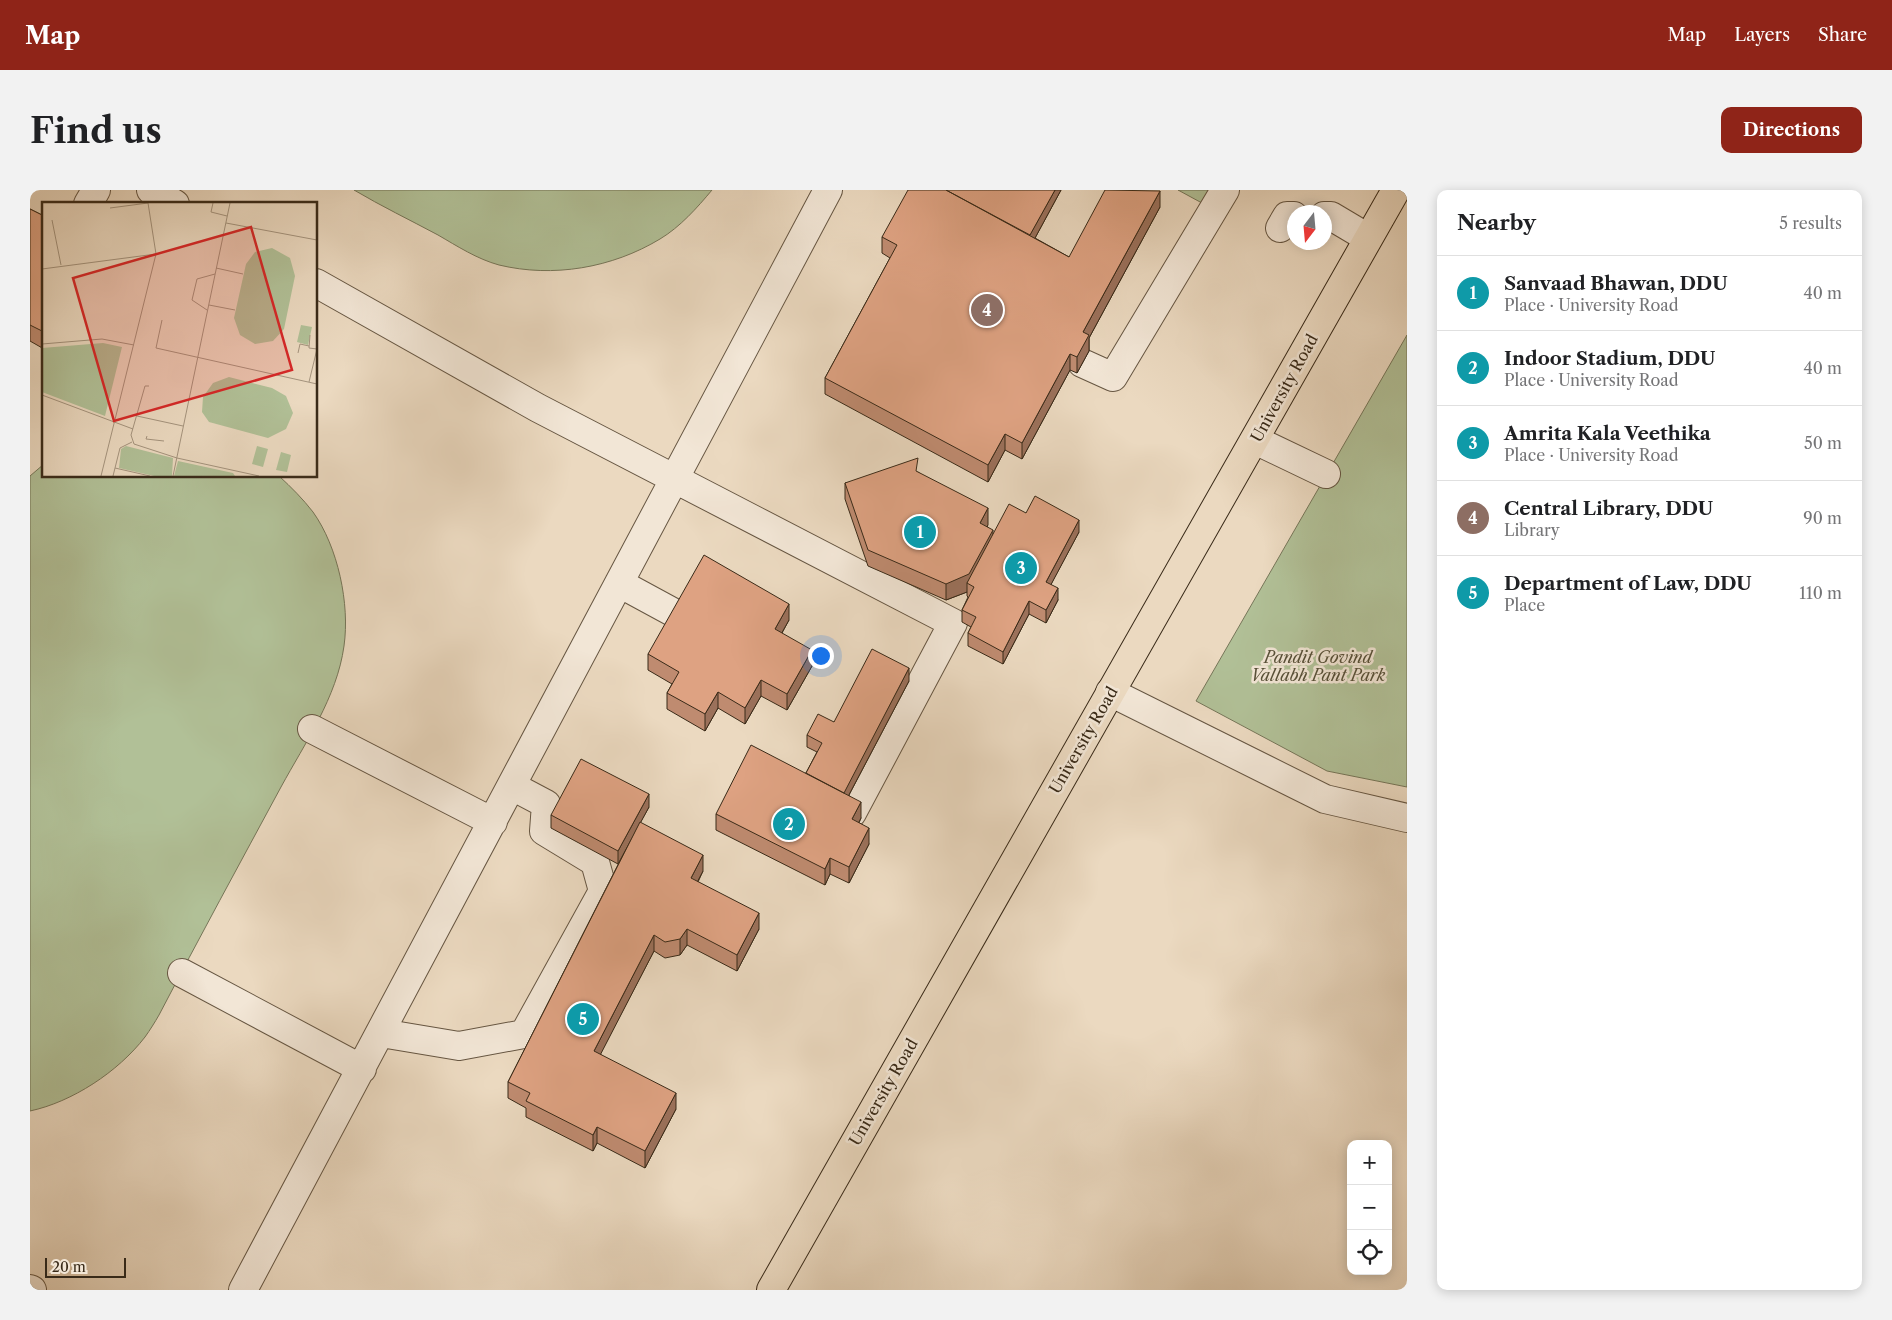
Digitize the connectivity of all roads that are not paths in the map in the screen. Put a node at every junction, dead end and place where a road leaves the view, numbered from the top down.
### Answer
1 (96, 190) edge
2 (151, 190) edge
3 (828, 190) edge
4 (1225, 190) edge
5 (1396, 190) edge
6 (89, 202) edge
7 (172, 202) edge
8 (1332, 217) edge
9 (1368, 238) junction
10 (318, 284) edge
11 (1082, 363) edge
12 (1255, 440) junction
13 (1326, 474) dead end
14 (674, 480) junction
15 (619, 583) junction
16 (678, 616) edge
17 (1110, 692) junction
18 (312, 729) dead end
19 (512, 786) junction
20 (852, 813) edge
21 (1407, 818) edge
22 (493, 822) junction
23 (182, 973) dead end
24 (381, 1032) junction
25 (362, 1069) junction
26 (243, 1290) edge
27 (770, 1290) edge

1 - 6 street
2 - 7 street
3 - 14 street
4 - 11 street
5 - 9 main road, University Road
8 - 9 street
9 - 12 main road, University Road
10 - 14 street
12 - 13 street
12 - 17 main road, University Road
14 - 15 street
14 - 20 street
15 - 16 street
15 - 19 street
17 - 21 street
17 - 27 main road, University Road
18 - 22 street
19 - 22 street
19 - 24 street
22 - 24 street
23 - 25 street
24 - 25 street
25 - 26 street

